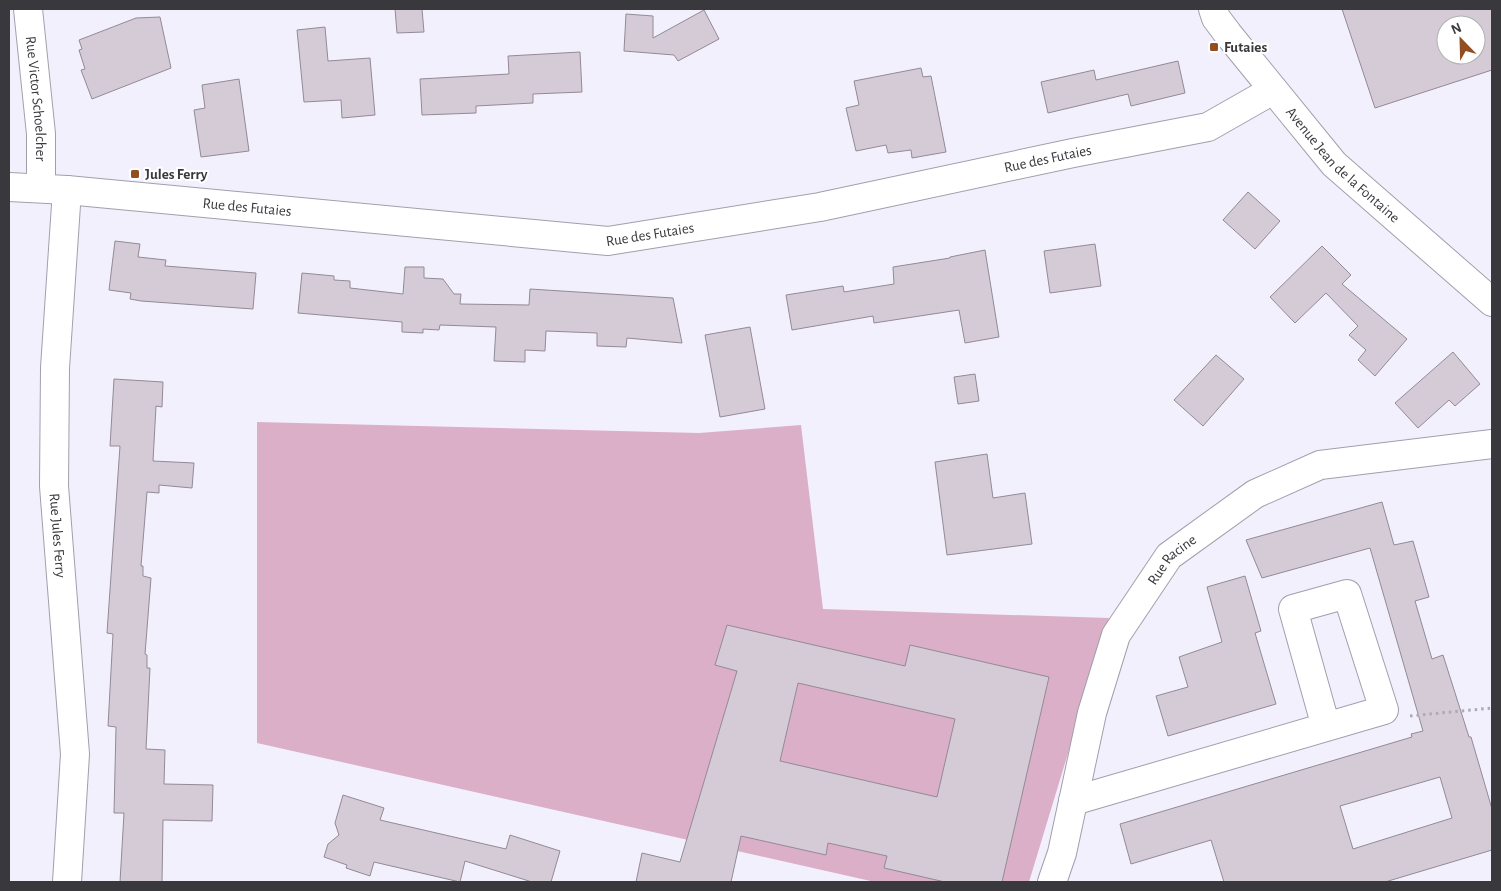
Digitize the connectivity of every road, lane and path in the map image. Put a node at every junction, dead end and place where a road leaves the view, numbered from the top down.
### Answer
1 (28, 9) edge
2 (1212, 9) edge
3 (1273, 90) junction
4 (9, 187) edge
5 (54, 189) junction
6 (1492, 302) edge
7 (1492, 444) edge
8 (1492, 708) edge
9 (1384, 710) junction
10 (1326, 727) junction
11 (1073, 802) junction
12 (67, 882) edge
13 (1052, 882) edge

1 - 5 street, Rue Victor Schoelcher
2 - 3 street, Avenue Jean de la Fontaine
3 - 5 street, Rue des Futaies
3 - 6 street, Avenue Jean de la Fontaine
4 - 5 street, Rue des Futaies
5 - 12 street, Rue Jules Ferry
7 - 11 street, Rue Racine
8 - 9 path
9 - 10 street
9 - 10 street
10 - 11 street
11 - 13 street, Rue Racine

